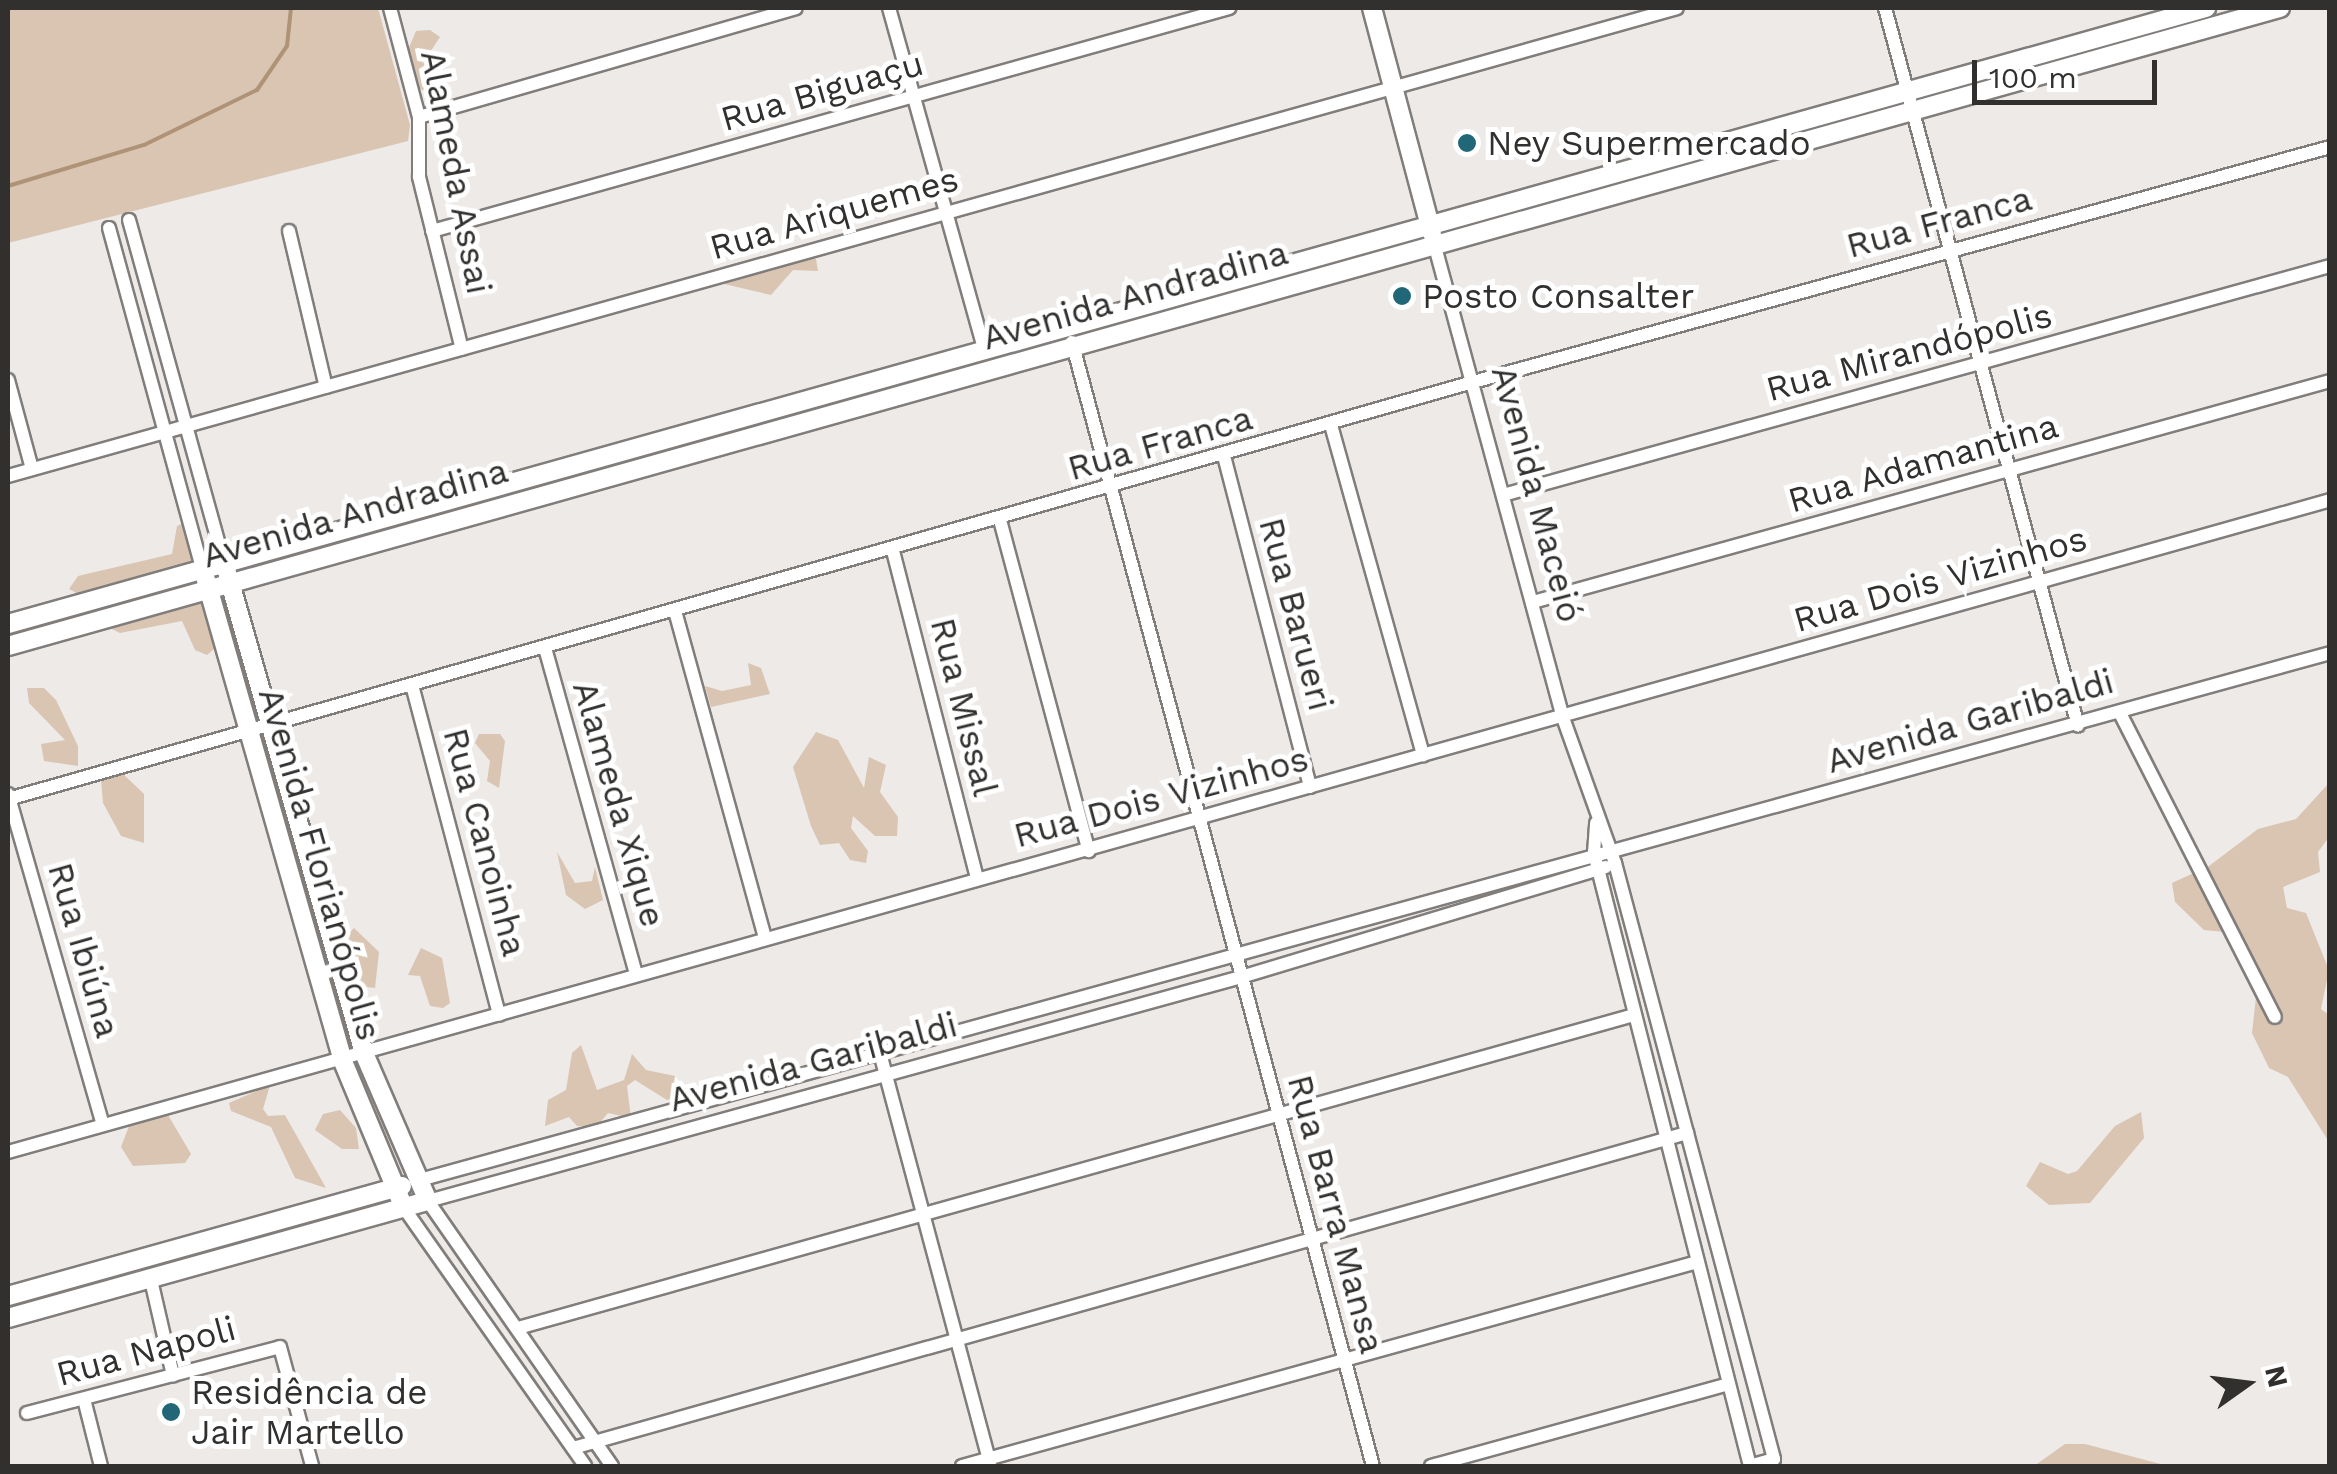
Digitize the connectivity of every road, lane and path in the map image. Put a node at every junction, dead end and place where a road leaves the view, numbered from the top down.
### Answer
1 (796, 8) edge
2 (889, 8) edge
3 (1229, 8) edge
4 (1372, 8) edge
5 (1677, 8) edge
6 (1885, 8) edge
7 (2206, 8) edge
8 (2280, 8) edge
9 (395, 9) edge
10 (1394, 88) junction
11 (1906, 91) junction
12 (913, 98) junction
13 (1912, 111) junction
14 (419, 117) junction
15 (2330, 147) edge
16 (946, 213) junction
17 (129, 220) dead end
18 (1430, 224) junction
19 (109, 228) dead end
20 (290, 232) dead end
21 (432, 232) junction
22 (1434, 244) junction
23 (1949, 250) junction
24 (2330, 266) edge
25 (1067, 325) junction
26 (984, 348) junction
27 (1074, 348) junction
28 (462, 349) junction
29 (1980, 364) junction
30 (8, 380) edge
31 (2330, 381) edge
32 (1474, 382) junction
33 (326, 387) junction
34 (1331, 424) junction
35 (185, 426) junction
36 (166, 431) junction
37 (692, 442) junction
38 (1224, 456) junction
39 (32, 469) junction
40 (2010, 470) junction
41 (8, 476) edge
42 (1111, 487) junction
43 (1503, 495) junction
44 (2330, 500) edge
45 (1000, 520) junction
46 (893, 551) junction
47 (228, 574) junction
48 (206, 580) junction
49 (2040, 583) junction
50 (1533, 602) junction
51 (676, 611) junction
52 (8, 624) edge
53 (8, 646) edge
54 (545, 648) junction
55 (2330, 653) edge
56 (412, 685) junction
57 (2120, 713) junction
58 (1562, 716) junction
59 (271, 724) junction
60 (2078, 726) junction
61 (248, 731) junction
62 (1423, 755) junction
63 (1310, 787) junction
64 (8, 796) edge
65 (1200, 818) junction
66 (1596, 823) junction
67 (1610, 848) junction
68 (1089, 850) junction
69 (1627, 850) junction
70 (1594, 854) junction
71 (1615, 864) junction
72 (1598, 870) junction
73 (977, 878) junction
74 (765, 938) junction
75 (1235, 956) junction
76 (636, 976) junction
77 (1241, 977) junction
78 (500, 1014) junction
79 (1634, 1015) junction
80 (2275, 1016) dead end
81 (364, 1053) junction
82 (880, 1053) junction
83 (342, 1059) junction
84 (888, 1075) junction
85 (1279, 1116) junction
86 (103, 1125) junction
87 (1687, 1133) junction
88 (1662, 1138) junction
89 (8, 1152) edge
90 (416, 1180) junction
91 (393, 1189) junction
92 (428, 1201) junction
93 (404, 1208) junction
94 (924, 1214) junction
95 (1311, 1237) junction
96 (145, 1257) junction
97 (1694, 1263) junction
98 (152, 1280) junction
99 (8, 1296) edge
100 (8, 1318) edge
101 (518, 1328) junction
102 (956, 1336) junction
103 (1344, 1358) junction
104 (173, 1375) junction
105 (1726, 1385) junction
106 (84, 1399) junction
107 (27, 1414) dead end
108 (594, 1438) junction
109 (573, 1448) junction
110 (990, 1463) edge
111 (102, 1466) edge
112 (312, 1466) edge
113 (585, 1466) edge
114 (612, 1466) edge
115 (962, 1466) edge
116 (1373, 1466) edge
117 (1431, 1466) edge

1 - 14 street
2 - 12 street
3 - 12 street, Rua Biguaçu
4 - 10 main road, Avenida Maceió
5 - 10 street, Rua Ariquemes
6 - 11 street
7 - 11 main road, Avenida Andradina
8 - 13 main road, Avenida Andradina
9 - 14 street, Alameda Assai
10 - 16 street, Rua Ariquemes
10 - 18 main road, Avenida Maceió
11 - 13 street
11 - 18 main road, Avenida Andradina
12 - 16 street
12 - 21 street, Rua Biguaçu
13 - 22 main road, Avenida Andradina
13 - 23 street
14 - 21 street, Alameda Assai
15 - 23 street, Rua Franca
16 - 26 street
16 - 28 street, Rua Ariquemes
17 - 35 street
18 - 22 main road, Avenida Maceió
18 - 25 main road, Avenida Andradina
19 - 36 street, Avenida Florianópolis
20 - 33 street
21 - 28 street, Alameda Assai
22 - 27 main road, Avenida Andradina
22 - 32 street, Avenida Maceió
23 - 29 street
23 - 32 street, Rua Franca
24 - 29 street, Rua Mirandópolis
25 - 26 main road, Avenida Andradina
25 - 27 street
26 - 37 main road, Avenida Andradina
27 - 37 main road, Avenida Andradina
27 - 42 street
28 - 33 street, Rua Ariquemes
29 - 40 street
29 - 43 street, Rua Mirandópolis
30 - 39 street
31 - 40 street, Rua Adamantina
32 - 34 street, Rua Franca
32 - 43 street, Avenida Maceió
33 - 35 street, Rua Ariquemes
34 - 38 street, Rua Franca
34 - 62 street
35 - 36 street, Rua Ariquemes
35 - 47 street
36 - 39 street, Rua Ariquemes
36 - 48 street, Avenida Florianópolis
37 - 47 main road, Avenida Andradina
38 - 42 street, Rua Franca
38 - 63 street, Rua Barueri
39 - 41 street, Rua Ariquemes
40 - 49 street
40 - 50 street, Rua Adamantina
42 - 45 street, Rua Franca
42 - 65 street
43 - 50 street, Avenida Maceió
44 - 49 street, Rua Dois Vizinhos
45 - 46 street, Rua Franca
45 - 68 street
46 - 51 street, Rua Franca
46 - 73 street, Rua Missal
47 - 48 main road, Avenida Andradina
47 - 59 main road
48 - 52 main road, Avenida Andradina
48 - 53 main road, Avenida Andradina
48 - 61 main road, Avenida Florianópolis
49 - 58 street, Rua Dois Vizinhos
49 - 60 street
50 - 58 street, Avenida Maceió
51 - 54 street, Rua Franca
51 - 74 street
54 - 56 street, Rua Franca
54 - 76 street, Alameda Xique
55 - 57 street, Avenida Garibaldi
56 - 59 street, Rua Franca
56 - 78 street, Rua Canoinha
57 - 60 street, Avenida Garibaldi
57 - 80 street
58 - 62 street, Rua Dois Vizinhos
58 - 66 street, Avenida Maceió
59 - 61 street, Rua Franca
59 - 81 main road
60 - 69 street, Avenida Garibaldi
61 - 64 street, Rua Franca
61 - 83 main road, Avenida Florianópolis
62 - 63 street, Rua Dois Vizinhos
63 - 65 street, Rua Dois Vizinhos
64 - 86 street, Rua Ibiúna
65 - 68 street, Rua Dois Vizinhos
65 - 75 street
66 - 67 street, Avenida Maceió
66 - 70 street, Avenida Maceió
67 - 69 street, Avenida Garibaldi
67 - 70 street, Avenida Garibaldi
67 - 71 street, Avenida Maceió
68 - 73 street, Rua Dois Vizinhos
69 - 71 street, Avenida Garibaldi
70 - 72 street, Avenida Maceió
70 - 75 street, Avenida Garibaldi
71 - 72 street, Avenida Garibaldi
71 - 87 street, Avenida Maceió
72 - 77 street, Avenida Garibaldi
72 - 79 street, Avenida Maceió
73 - 74 street, Rua Dois Vizinhos
74 - 76 street, Rua Dois Vizinhos
75 - 77 street, Rua Barra Mansa
75 - 82 street, Avenida Garibaldi
76 - 78 street, Rua Dois Vizinhos
77 - 84 street, Avenida Garibaldi
77 - 85 street, Rua Barra Mansa
78 - 81 street, Rua Dois Vizinhos
79 - 85 street
79 - 88 street, Avenida Maceió
81 - 83 street, Rua Dois Vizinhos
81 - 90 main road
82 - 84 street
82 - 90 street, Avenida Garibaldi
83 - 86 street, Rua Dois Vizinhos
83 - 91 main road, Avenida Florianópolis
84 - 92 street, Avenida Garibaldi
84 - 94 street
85 - 94 street
85 - 95 street, Rua Barra Mansa
86 - 89 street, Rua Dois Vizinhos
87 - 88 street
87 - 105 street, Avenida Maceió
88 - 95 street
88 - 97 street, Avenida Maceió
90 - 91 main road, Avenida Garibaldi
90 - 92 main road
91 - 93 main road, Avenida Florianópolis
91 - 96 main road, Avenida Garibaldi
92 - 93 main road, Avenida Garibaldi
92 - 101 street
93 - 98 main road, Avenida Garibaldi
93 - 109 street, Avenida Florianópolis
94 - 101 street
94 - 102 street
95 - 102 street
95 - 103 street, Rua Barra Mansa
96 - 98 main road
96 - 99 main road, Avenida Garibaldi
97 - 103 street
97 - 105 street, Avenida Maceió
98 - 100 main road, Avenida Garibaldi
98 - 104 street
101 - 108 street
102 - 108 street
102 - 110 street
103 - 110 street
103 - 116 street, Rua Barra Mansa
104 - 106 street, Rua Napoli
104 - 112 street, Rua Napoli
105 - 117 street
106 - 107 street, Rua Napoli
106 - 111 street
108 - 109 street
108 - 114 street
109 - 113 street, Avenida Florianópolis
110 - 115 street

